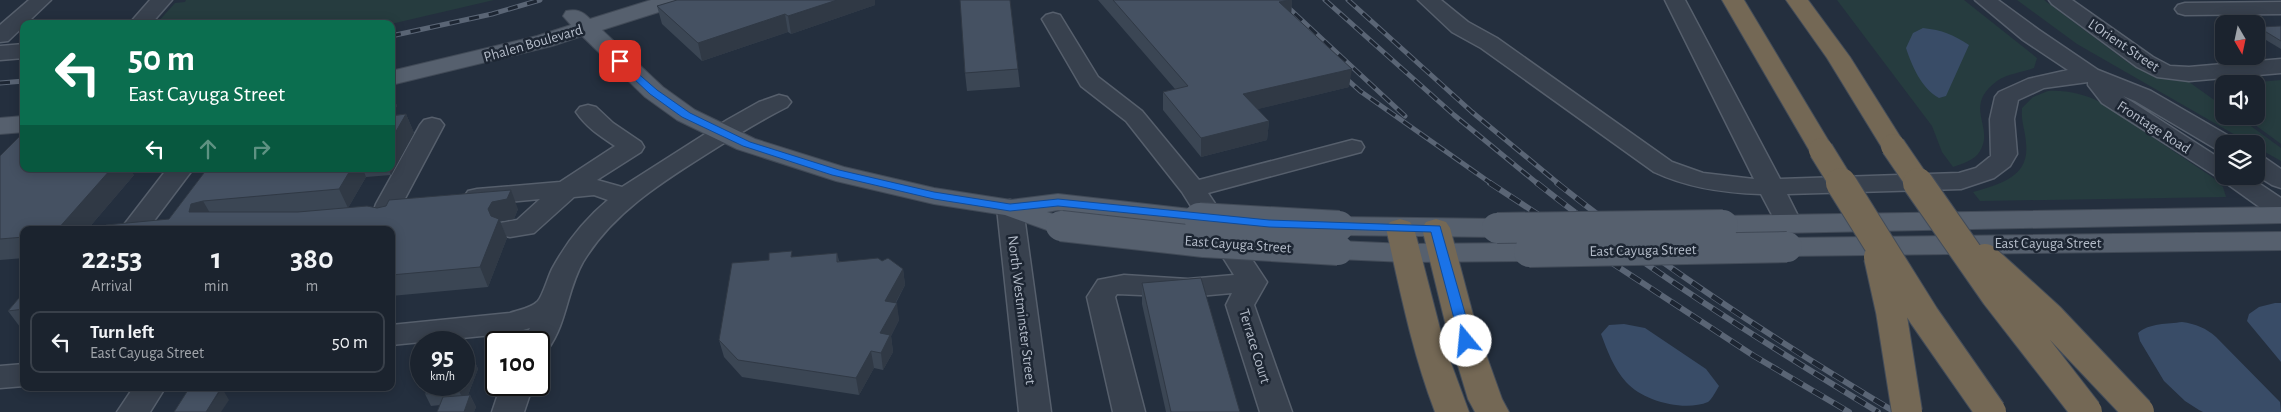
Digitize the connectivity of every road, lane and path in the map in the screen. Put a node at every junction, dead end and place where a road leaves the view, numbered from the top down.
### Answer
1 (41, 0) edge
2 (162, 0) edge
3 (627, 0) edge
4 (673, 0) edge
5 (1428, 0) edge
6 (1675, 0) edge
7 (1733, 0) edge
8 (1796, 0) edge
9 (1985, 0) edge
10 (2059, 0) edge
11 (2270, 0) edge
12 (2281, 6) edge
13 (2185, 9) dead end
14 (1053, 19) dead end
15 (144, 20) edge
16 (579, 22) junction
17 (0, 36) edge
18 (20, 51) edge
19 (0, 53) edge
20 (395, 63) edge
21 (2281, 66) edge
22 (2090, 74) junction
23 (395, 77) edge
24 (779, 102) dead end
25 (20, 108) edge
26 (0, 110) edge
27 (588, 112) dead end
28 (20, 124) edge
29 (432, 125) dead end
30 (0, 126) edge
31 (722, 132) junction
32 (2215, 138) edge
33 (1352, 147) dead end
34 (2215, 166) edge
35 (2265, 169) edge
36 (178, 172) edge
37 (2281, 180) edge
38 (2244, 185) edge
39 (1771, 188) junction
40 (567, 189) junction
41 (1193, 189) junction
42 (625, 197) junction
43 (458, 198) edge
44 (418, 202) edge
45 (1010, 208) junction
46 (2281, 210) edge
47 (2281, 215) edge
48 (136, 226) edge
49 (1950, 228) junction
50 (510, 229) dead end
51 (1788, 235) junction
52 (1874, 236) junction
53 (1403, 240) junction
54 (1439, 240) junction
55 (2281, 241) edge
56 (1253, 282) junction
57 (552, 305) junction
58 (544, 331) edge
59 (395, 335) edge
60 (20, 375) edge
61 (0, 377) edge
62 (147, 391) edge
63 (513, 396) edge
64 (134, 412) edge
65 (508, 412) edge
66 (1035, 412) edge
67 (1128, 412) edge
68 (1276, 412) edge
69 (1452, 412) edge
70 (1492, 412) edge
71 (1907, 412) edge
72 (1991, 412) edge
73 (2087, 412) edge
74 (2139, 412) edge

1 - 17 street
2 - 15 street
3 - 16 main road, Phalen Boulevard
4 - 16 main road, Phalen Boulevard
5 - 39 street
6 - 39 street
7 - 52 highway, bridge
8 - 49 highway, bridge
9 - 22 street, Frontage Road
10 - 21 street, L'Orient Street
11 - 12 street
12 - 13 street
14 - 41 street
16 - 20 main road, Phalen Boulevard
16 - 23 main road, Phalen Boulevard
16 - 31 main road, East Cayuga Street
18 - 19 street
22 - 32 street, Frontage Road
22 - 34 street, Frontage Road
22 - 39 street
24 - 31 street
25 - 26 main road
27 - 40 street
28 - 30 main road
29 - 44 street
31 - 42 street
31 - 45 main road, East Cayuga Street
33 - 41 street
35 - 37 street
36 - 48 street
38 - 46 street
39 - 51 street
40 - 42 lane
40 - 43 street
40 - 50 street
41 - 56 street
42 - 57 street
45 - 53 main road, East Cayuga Street, bridge
45 - 66 street, North Westminster Street
47 - 51 main road, East Cayuga Street
49 - 73 highway, bridge
49 - 74 highway, bridge
51 - 54 main road, East Cayuga Street, bridge
51 - 54 main road, East Cayuga Street, bridge
51 - 55 main road, East Cayuga Street
52 - 71 highway, bridge
52 - 72 highway, bridge
53 - 54 main road, East Cayuga Street
53 - 69 highway
54 - 70 highway
56 - 67 street
56 - 68 street, Terrace Court
57 - 58 street
57 - 59 street
60 - 61 street
62 - 64 street
63 - 65 street

